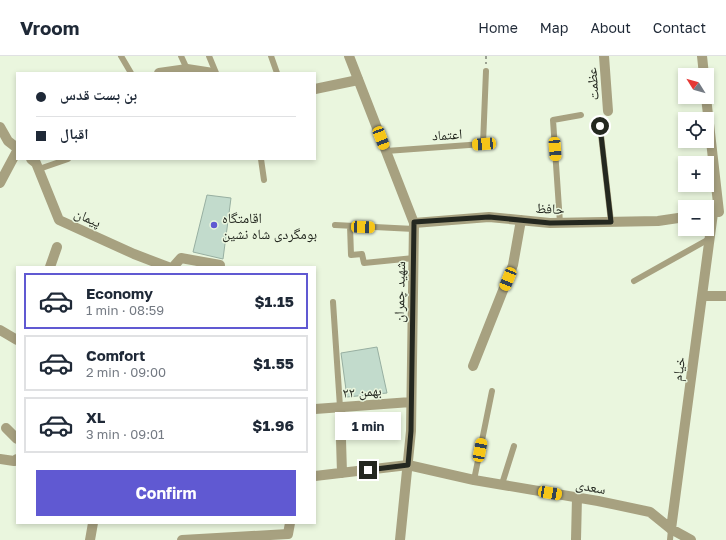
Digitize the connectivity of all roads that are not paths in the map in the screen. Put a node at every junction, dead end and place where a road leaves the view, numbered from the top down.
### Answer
1 (121, 56) edge
2 (181, 56) edge
3 (209, 56) edge
4 (271, 56) edge
5 (349, 56) edge
6 (604, 56) edge
7 (702, 56) edge
8 (703, 68) edge
9 (187, 69) junction
10 (486, 71) dead end
11 (130, 72) edge
12 (166, 72) edge
13 (208, 72) edge
14 (215, 72) edge
15 (277, 72) edge
16 (358, 80) junction
17 (316, 89) edge
18 (707, 104) edge
19 (608, 111) dead end
20 (581, 115) dead end
21 (600, 126) dead end
22 (0, 127) edge
23 (16, 149) edge
24 (386, 150) junction
25 (16, 152) edge
26 (32, 160) edge
27 (65, 160) edge
28 (261, 160) edge
29 (39, 169) junction
30 (264, 180) dead end
31 (0, 183) edge
32 (716, 213) edge
33 (678, 218) edge
34 (520, 220) junction
35 (611, 222) junction
36 (560, 223) junction
37 (335, 225) dead end
38 (350, 226) junction
39 (414, 226) junction
40 (709, 239) junction
41 (57, 247) dead end
42 (414, 258) junction
43 (50, 266) edge
44 (165, 266) edge
45 (174, 266) edge
46 (220, 266) edge
47 (634, 281) dead end
48 (702, 296) junction
49 (726, 296) edge
50 (333, 302) dead end
51 (0, 330) edge
52 (16, 339) edge
53 (473, 366) dead end
54 (492, 391) dead end
55 (411, 402) junction
56 (340, 407) junction
57 (316, 409) edge
58 (6, 428) dead end
59 (16, 438) edge
60 (514, 446) dead end
61 (0, 458) edge
62 (16, 460) edge
63 (408, 465) junction
64 (342, 473) junction
65 (316, 476) edge
66 (474, 480) junction
67 (502, 484) junction
68 (577, 497) junction
69 (93, 524) edge
70 (290, 524) edge
71 (671, 529) junction
72 (262, 538) edge
73 (90, 540) edge
74 (182, 540) edge
75 (400, 540) edge
76 (576, 540) edge
77 (670, 540) edge
78 (691, 540) edge

1 - 11 lane
2 - 9 lane
3 - 14 lane
4 - 15 lane
5 - 16 street, شهید چمران
6 - 19 street, عظمت
7 - 8 street
9 - 12 street
9 - 13 street
10 - 24 lane, اعتماد
16 - 17 street
16 - 24 street, شهید چمران
18 - 32 street, خیام
20 - 36 lane
21 - 35 lane
22 - 23 street
24 - 39 street, شهید چمران
25 - 31 street
26 - 29 street, پیمان
27 - 29 lane
28 - 30 lane
29 - 44 street, پیمان
32 - 40 street, خیام
33 - 35 street, حافظ
34 - 36 street, حافظ
34 - 39 street, حافظ
34 - 53 street
35 - 36 street, حافظ
37 - 38 lane
38 - 39 lane
38 - 42 lane
39 - 42 street, شهید چمران
40 - 47 lane
40 - 48 street, خیام
41 - 43 street
42 - 55 street, شهید چمران
45 - 46 street
48 - 49 street
48 - 71 street, خیام
50 - 56 lane
51 - 52 street
54 - 66 lane
55 - 56 street, ۲۲ بهمن
55 - 63 street, شهید چمران
56 - 57 street, ۲۲ بهمن
56 - 64 street
58 - 59 street
60 - 67 lane
61 - 62 street
63 - 64 street, سعدی
63 - 66 street, سعدی
63 - 75 street, شهید چمران
64 - 65 street, سعدی
66 - 67 street, سعدی
67 - 68 street, سعدی
68 - 71 street, سعدی
68 - 76 street
69 - 73 street
70 - 72 street
71 - 77 lane
71 - 78 street, سعدی
72 - 74 street

